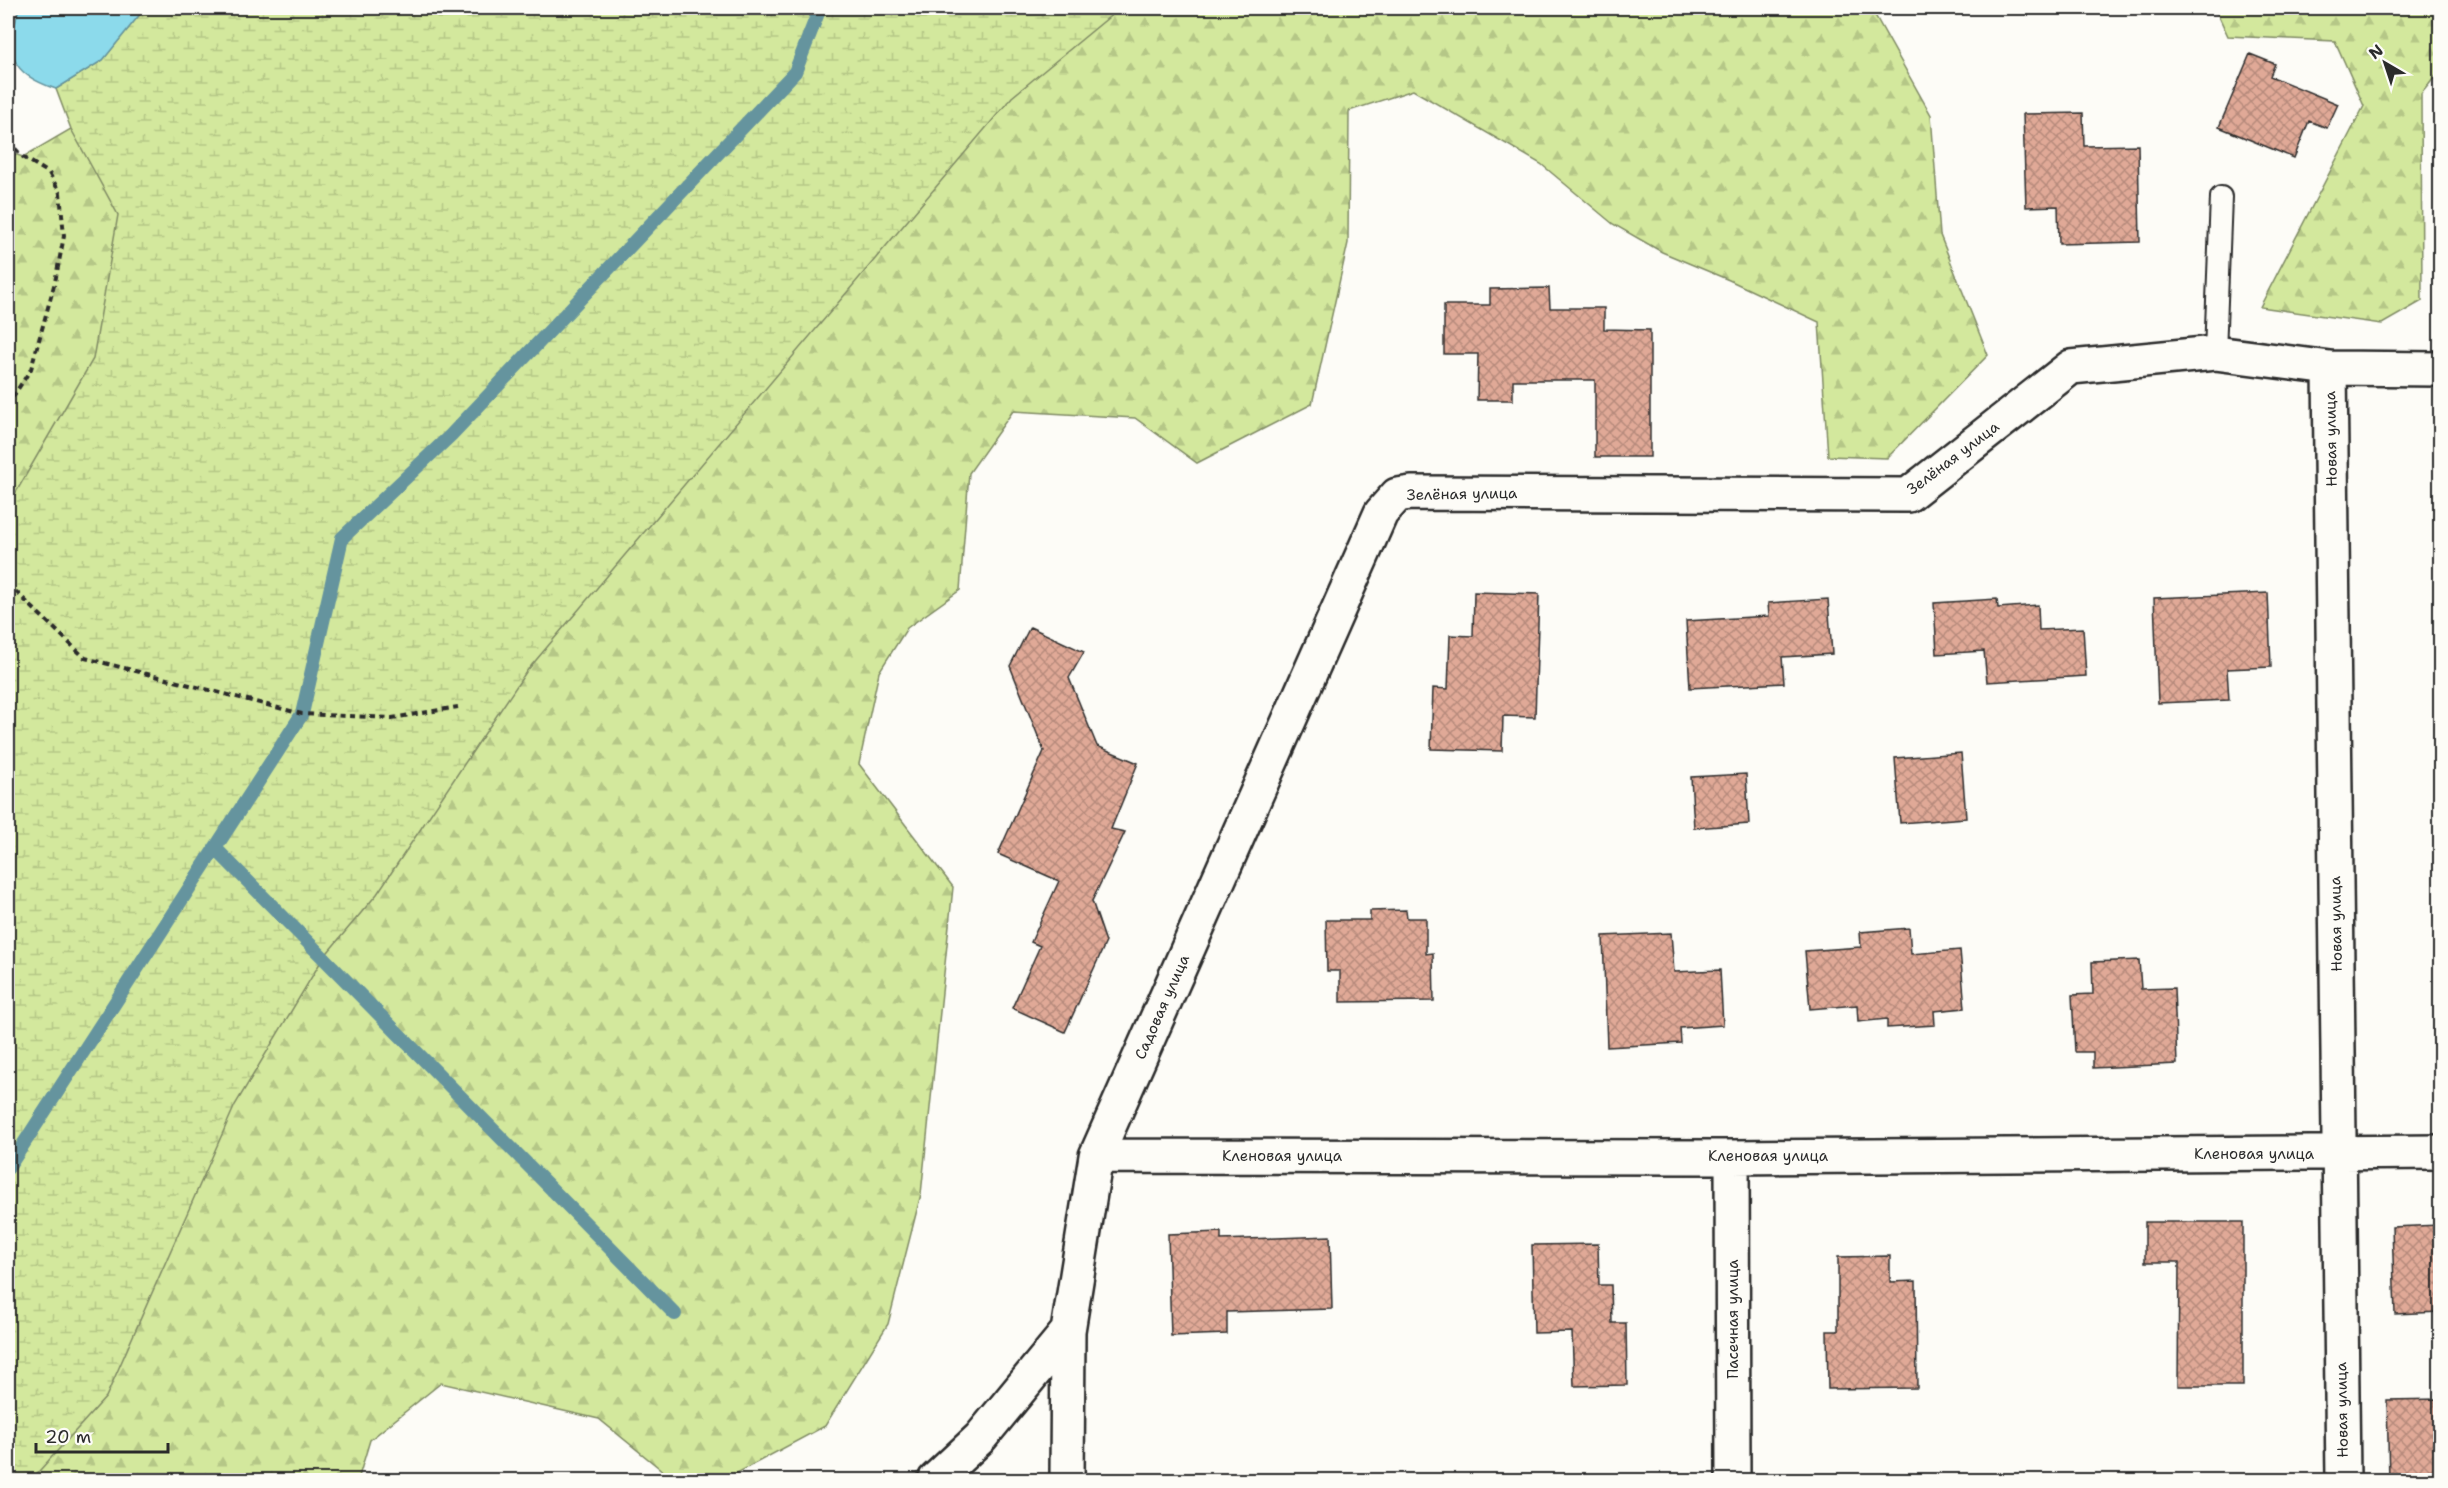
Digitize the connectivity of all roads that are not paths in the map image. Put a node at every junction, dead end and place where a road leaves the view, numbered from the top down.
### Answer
1 (2221, 197) dead end
2 (2215, 353) junction
3 (2330, 368) junction
4 (2440, 369) edge
5 (1381, 513) joint
6 (2440, 1152) edge
7 (2339, 1154) junction
8 (1096, 1156) junction
9 (1732, 1156) junction
10 (1068, 1331) junction
11 (935, 1480) edge
12 (1067, 1480) edge
13 (1733, 1480) edge
14 (2343, 1480) edge

1 - 2 lane
2 - 3 street, Зелёная улица
2 - 5 street, Зелёная улица
3 - 4 street, Зелёная улица
3 - 7 street, Новая улица
5 - 8 street, Садовая улица
6 - 7 street, Кленовая улица
7 - 9 street, Кленовая улица
7 - 14 street, Новая улица
8 - 9 street, Кленовая улица
8 - 10 street, Садовая улица
9 - 13 street, Пасечная улица
10 - 11 street
10 - 12 street, Садовая улица

